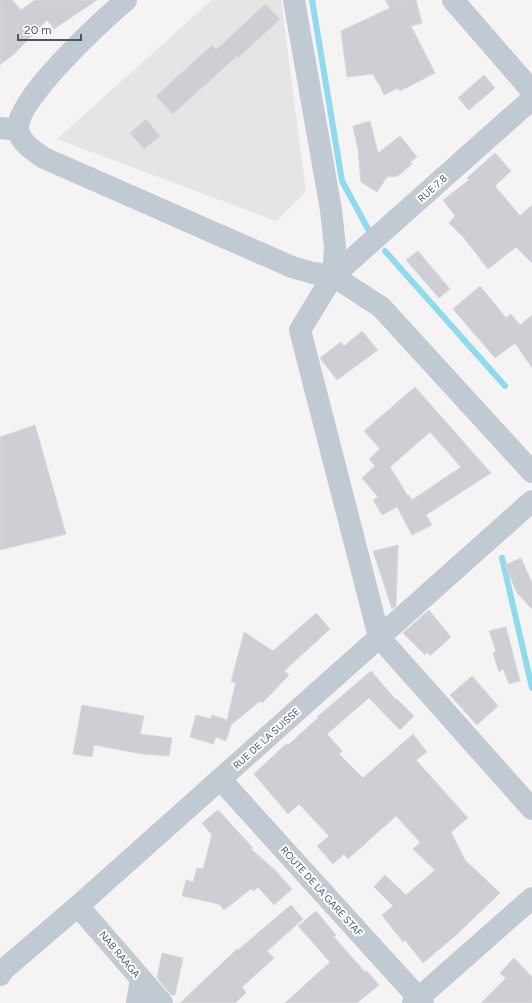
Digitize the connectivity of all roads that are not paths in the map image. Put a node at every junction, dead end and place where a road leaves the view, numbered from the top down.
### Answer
1 (126, 0) edge
2 (294, 0) edge
3 (453, 0) edge
4 (532, 90) edge
5 (532, 99) edge
6 (9, 129) edge
7 (333, 276) junction
8 (532, 472) edge
9 (532, 501) edge
10 (380, 637) junction
11 (220, 779) junction
12 (532, 809) edge
13 (532, 898) edge
14 (78, 906) junction
15 (0, 975) edge
16 (141, 980) junction
17 (418, 1001) edge
18 (137, 1003) edge
19 (162, 1003) edge

1 - 6 street
2 - 7 street
3 - 4 street
5 - 7 street, RUE 7.8
6 - 7 street
7 - 8 street
7 - 10 street
9 - 10 street, RUE DE LA SUISSE
10 - 11 street, RUE DE LA SUISSE
10 - 12 street
11 - 14 street, RUE DE LA SUISSE
11 - 17 street, ROUTE DE LA GARE STAF
13 - 17 street
14 - 15 street, RUE DE LA SUISSE
14 - 16 street, NAB RAAGA
16 - 18 street
16 - 19 street, NAB RAAGA

